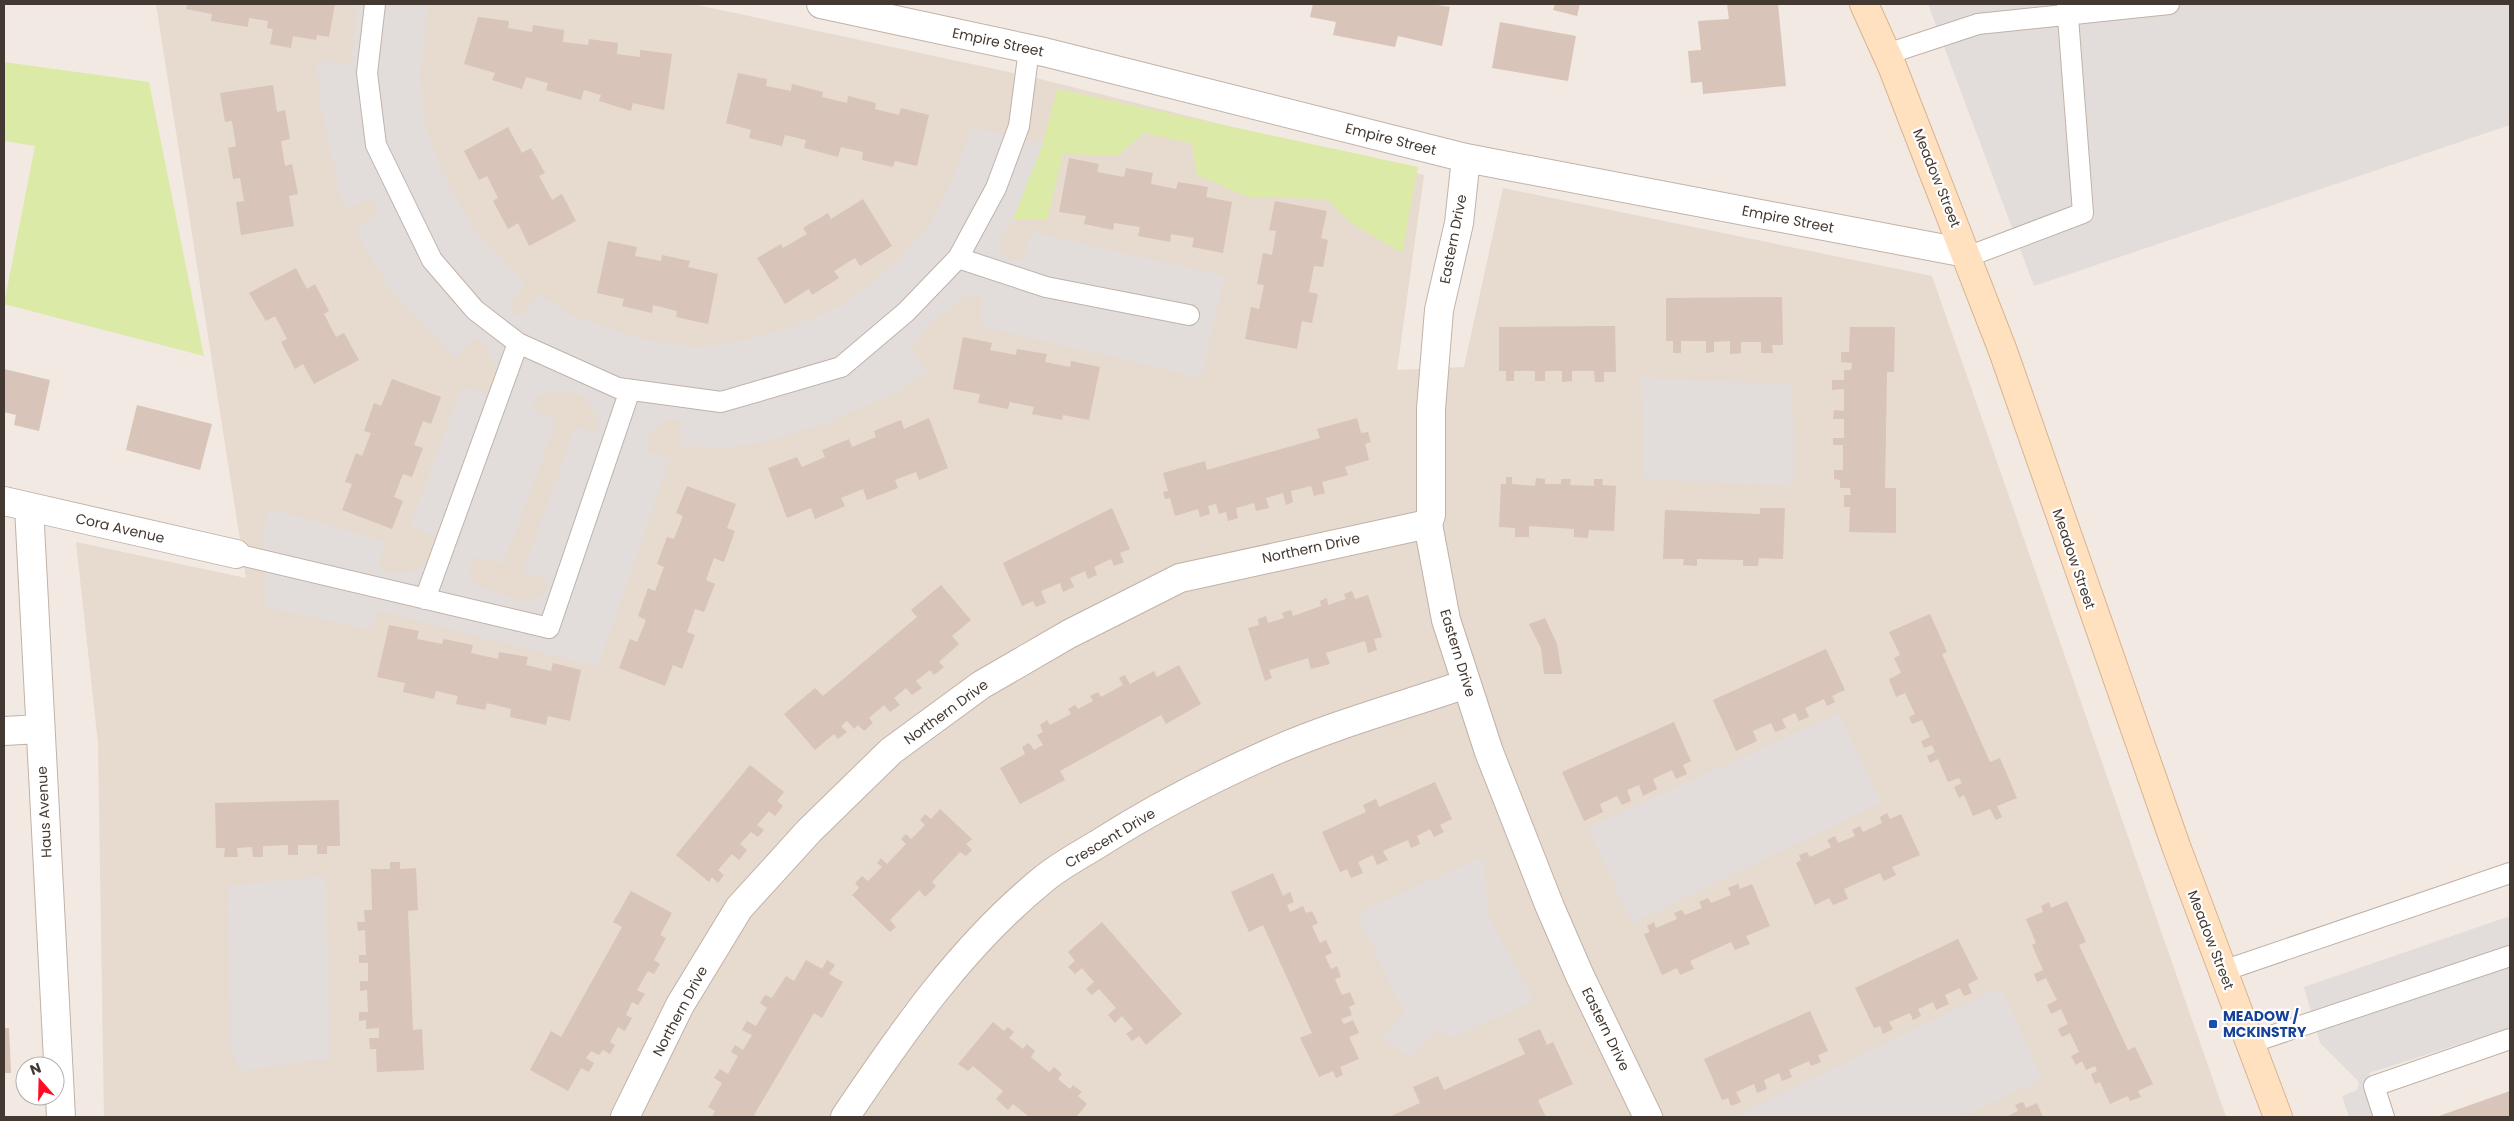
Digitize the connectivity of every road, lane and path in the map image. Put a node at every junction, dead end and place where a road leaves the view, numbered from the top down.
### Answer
1 (375, 4) edge
2 (821, 4) edge
3 (1864, 4) edge
4 (2169, 4) edge
5 (2067, 9) edge
6 (1029, 49) junction
7 (1887, 54) junction
8 (1466, 158) junction
9 (1967, 255) junction
10 (958, 258) junction
11 (1189, 315) dead end
12 (518, 344) junction
13 (630, 390) junction
14 (16, 504) edge
15 (1428, 524) junction
16 (236, 554) joint
17 (425, 599) junction
18 (1466, 684) junction
19 (40, 729) junction
20 (4, 731) edge
21 (2510, 873) edge
22 (2510, 956) edge
23 (2223, 971) junction
24 (2510, 1039) edge
25 (2250, 1043) junction
26 (61, 1117) edge
27 (625, 1117) edge
28 (845, 1117) edge
29 (1648, 1117) edge
30 (2278, 1117) edge
31 (2384, 1117) edge

1 - 12 lane
2 - 6 street, Empire Street
3 - 7 main road, Meadow Street
4 - 5 lane
5 - 7 lane
5 - 9 lane
6 - 8 street, Empire Street
6 - 10 lane
7 - 9 main road, Meadow Street
8 - 9 street, Empire Street
8 - 15 street, Eastern Drive
9 - 23 main road, Meadow Street
10 - 11 lane
10 - 13 lane
12 - 13 lane
12 - 17 lane
13 - 17 lane
14 - 16 street, Cora Avenue
14 - 19 street, Haus Avenue
15 - 18 street, Eastern Drive
15 - 27 street, Northern Drive
16 - 17 lane
18 - 28 street, Crescent Drive
18 - 29 street, Eastern Drive
19 - 20 street
19 - 26 street, Haus Avenue
21 - 23 lane
22 - 25 lane
23 - 25 main road, Meadow Street
24 - 31 lane
25 - 30 main road, Meadow Street

